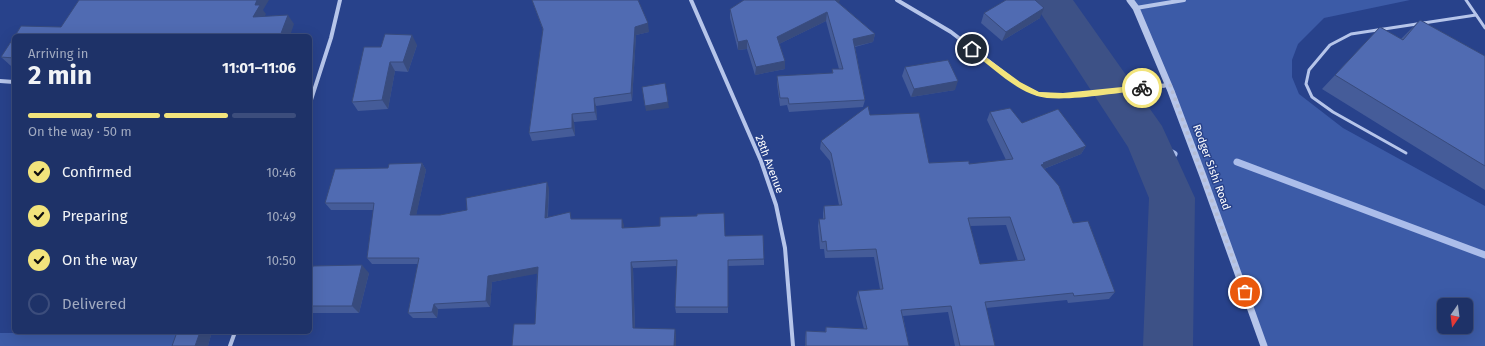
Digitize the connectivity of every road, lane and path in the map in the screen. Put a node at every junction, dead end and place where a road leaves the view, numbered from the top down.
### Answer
1 (340, 0) edge
2 (691, 0) edge
3 (897, 0) edge
4 (1130, 0) edge
5 (1184, 0) edge
6 (1466, 0) edge
7 (1136, 8) junction
8 (1476, 15) junction
9 (1485, 28) edge
10 (0, 81) edge
11 (12, 82) edge
12 (1170, 85) junction
13 (312, 97) edge
14 (1406, 153) dead end
15 (234, 334) edge
16 (230, 346) edge
17 (793, 346) edge
18 (1264, 346) edge

1 - 13 street
2 - 17 street, 28th Avenue
3 - 12 street
4 - 7 street, Rodger Sishi Road
5 - 7 street
6 - 8 lane
7 - 12 street, Rodger Sishi Road
8 - 9 lane
8 - 14 lane
10 - 11 street
12 - 18 street, Rodger Sishi Road
15 - 16 street

